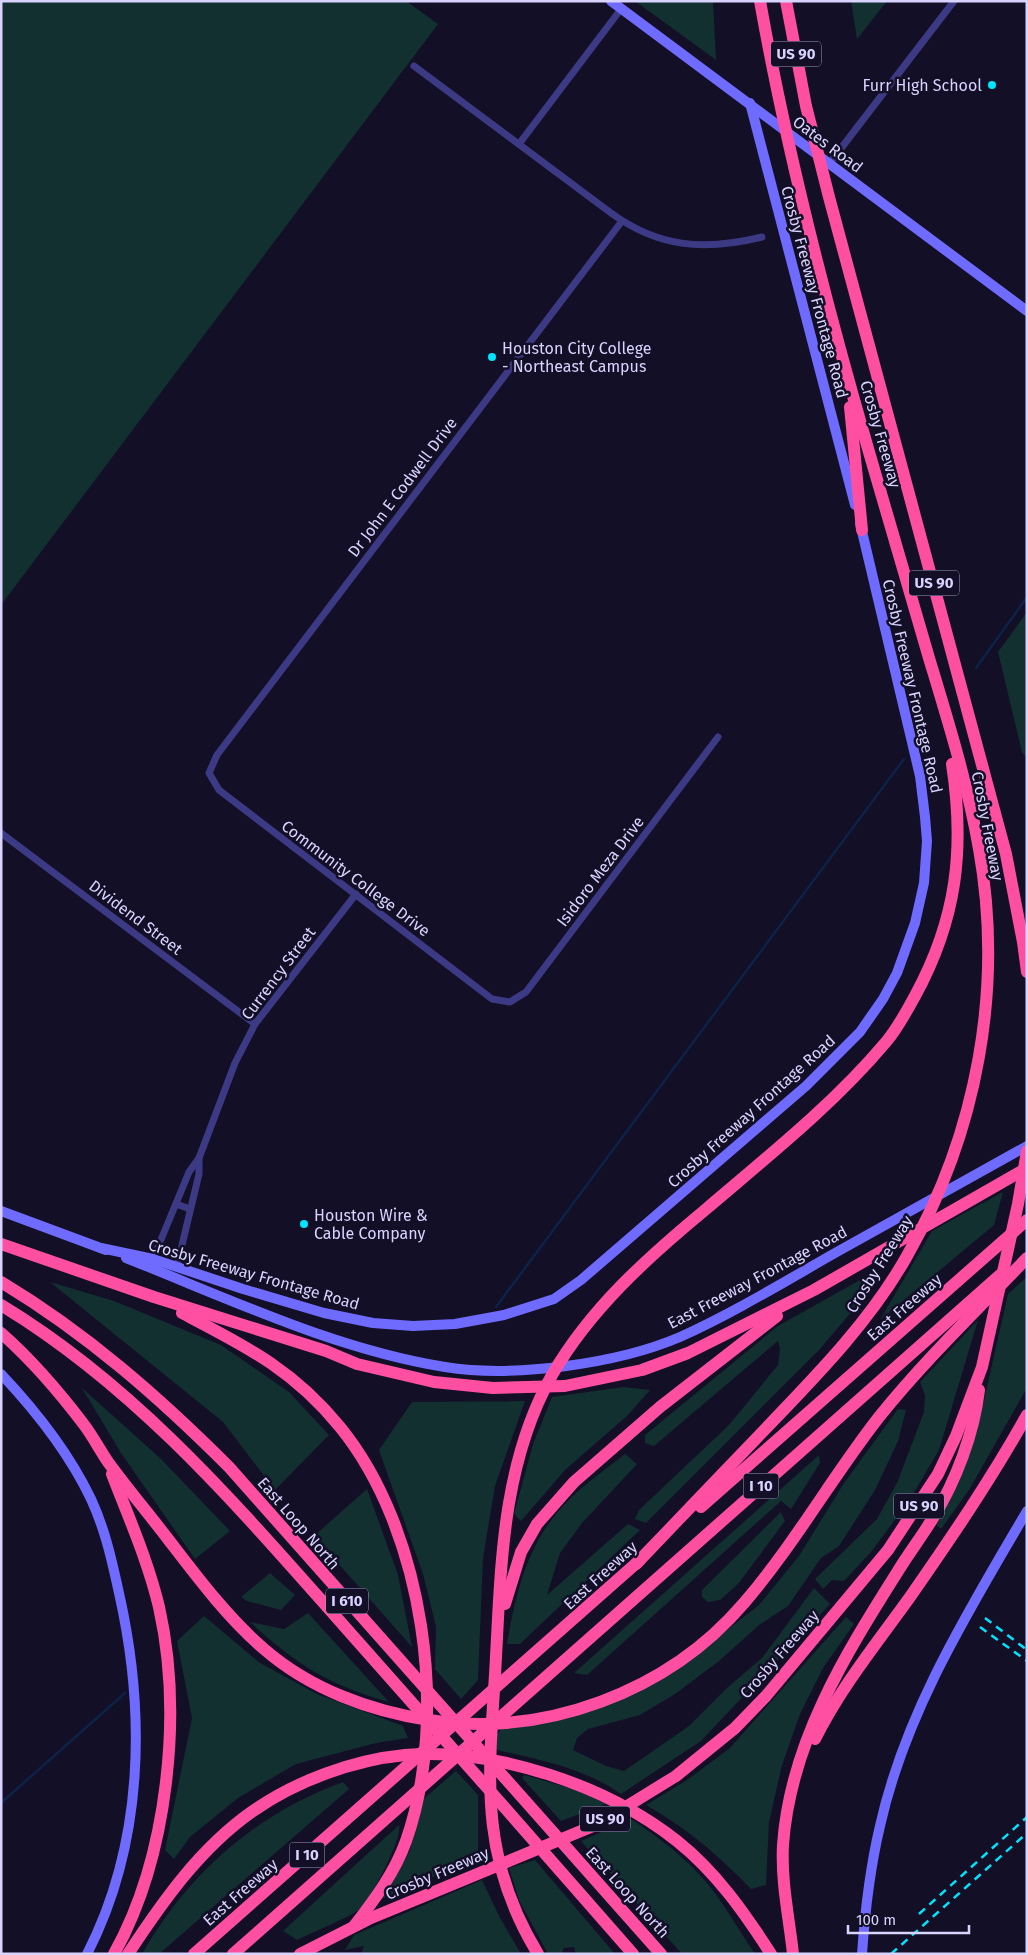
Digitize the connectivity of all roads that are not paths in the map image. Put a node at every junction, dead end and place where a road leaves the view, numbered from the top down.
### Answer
1 (611, 1) edge
2 (760, 1) edge
3 (786, 1) edge
4 (954, 1) edge
5 (621, 8) junction
6 (414, 66) dead end
7 (750, 103) junction
8 (519, 144) junction
9 (829, 164) junction
10 (622, 221) junction
11 (762, 237) dead end
12 (1027, 311) edge
13 (847, 377) junction
14 (862, 530) junction
15 (943, 704) junction
16 (718, 737) dead end
17 (209, 773) joint
18 (1, 833) edge
19 (356, 894) junction
20 (1027, 972) edge
21 (492, 999) joint
22 (255, 1024) junction
23 (1027, 1146) edge
24 (1027, 1151) edge
25 (199, 1158) junction
26 (1027, 1168) edge
27 (176, 1204) junction
28 (190, 1210) junction
29 (1, 1211) edge
30 (1027, 1220) edge
31 (1, 1244) edge
32 (101, 1248) junction
33 (1027, 1252) edge
34 (1027, 1258) edge
35 (153, 1259) junction
36 (177, 1266) junction
37 (1, 1282) edge
38 (814, 1290) junction
39 (154, 1297) junction
40 (1, 1305) edge
41 (1, 1333) edge
42 (1, 1374) edge
43 (973, 1406) junction
44 (1027, 1415) edge
45 (107, 1460) junction
46 (1027, 1511) edge
47 (636, 1564) junction
48 (499, 1629) junction
49 (787, 1818) junction
50 (87, 1954) edge
51 (114, 1954) edge
52 (128, 1954) edge
53 (194, 1954) edge
54 (233, 1954) edge
55 (300, 1954) edge
56 (321, 1954) edge
57 (538, 1954) edge
58 (633, 1954) edge
59 (661, 1954) edge
60 (771, 1954) edge
61 (793, 1954) edge
62 (862, 1954) edge

1 - 5 main road, Oates Road
2 - 13 highway, Crosby Freeway / US 90
3 - 20 highway, Crosby Freeway / US 90
4 - 9 street
5 - 7 main road, Oates Road
5 - 8 street
6 - 8 street
7 - 9 main road, Oates Road
7 - 14 main road, Crosby Freeway Frontage Road
8 - 10 street
9 - 12 main road, Oates Road
10 - 11 street
10 - 17 street, Dr John E Codwell Drive
13 - 14 highway
13 - 15 highway, Crosby Freeway / US 90
14 - 36 main road, Crosby Freeway Frontage Road
15 - 47 highway, Crosby Freeway / US 90
15 - 48 highway
16 - 21 street, Isidoro Meza Drive
17 - 19 street, Community College Drive
18 - 22 street, Dividend Street
19 - 21 street, Community College Drive
19 - 22 street, Currency Street
22 - 25 street, Currency Street
23 - 32 main road, East Freeway Frontage Road
24 - 43 highway
25 - 27 street, Currency Street
25 - 28 street, Currency Street
26 - 38 highway
27 - 28 street
27 - 35 street, Currency Street
28 - 36 street, Currency Street
29 - 32 main road
30 - 47 highway, East Freeway / I 10
31 - 39 highway
32 - 35 main road, Crosby Freeway Frontage Road
33 - 54 highway, I 10
34 - 45 highway
35 - 36 main road, Crosby Freeway Frontage Road
37 - 59 highway, East Loop North / I 610
38 - 39 highway
38 - 48 highway
39 - 56 highway
40 - 58 highway, East Loop North / I 610
41 - 45 highway
42 - 50 main road
43 - 49 highway
43 - 55 highway, Crosby Freeway / US 90
44 - 49 highway
45 - 51 highway
46 - 62 main road
47 - 53 highway, East Freeway / I 10
48 - 57 highway
49 - 61 highway
52 - 60 highway

